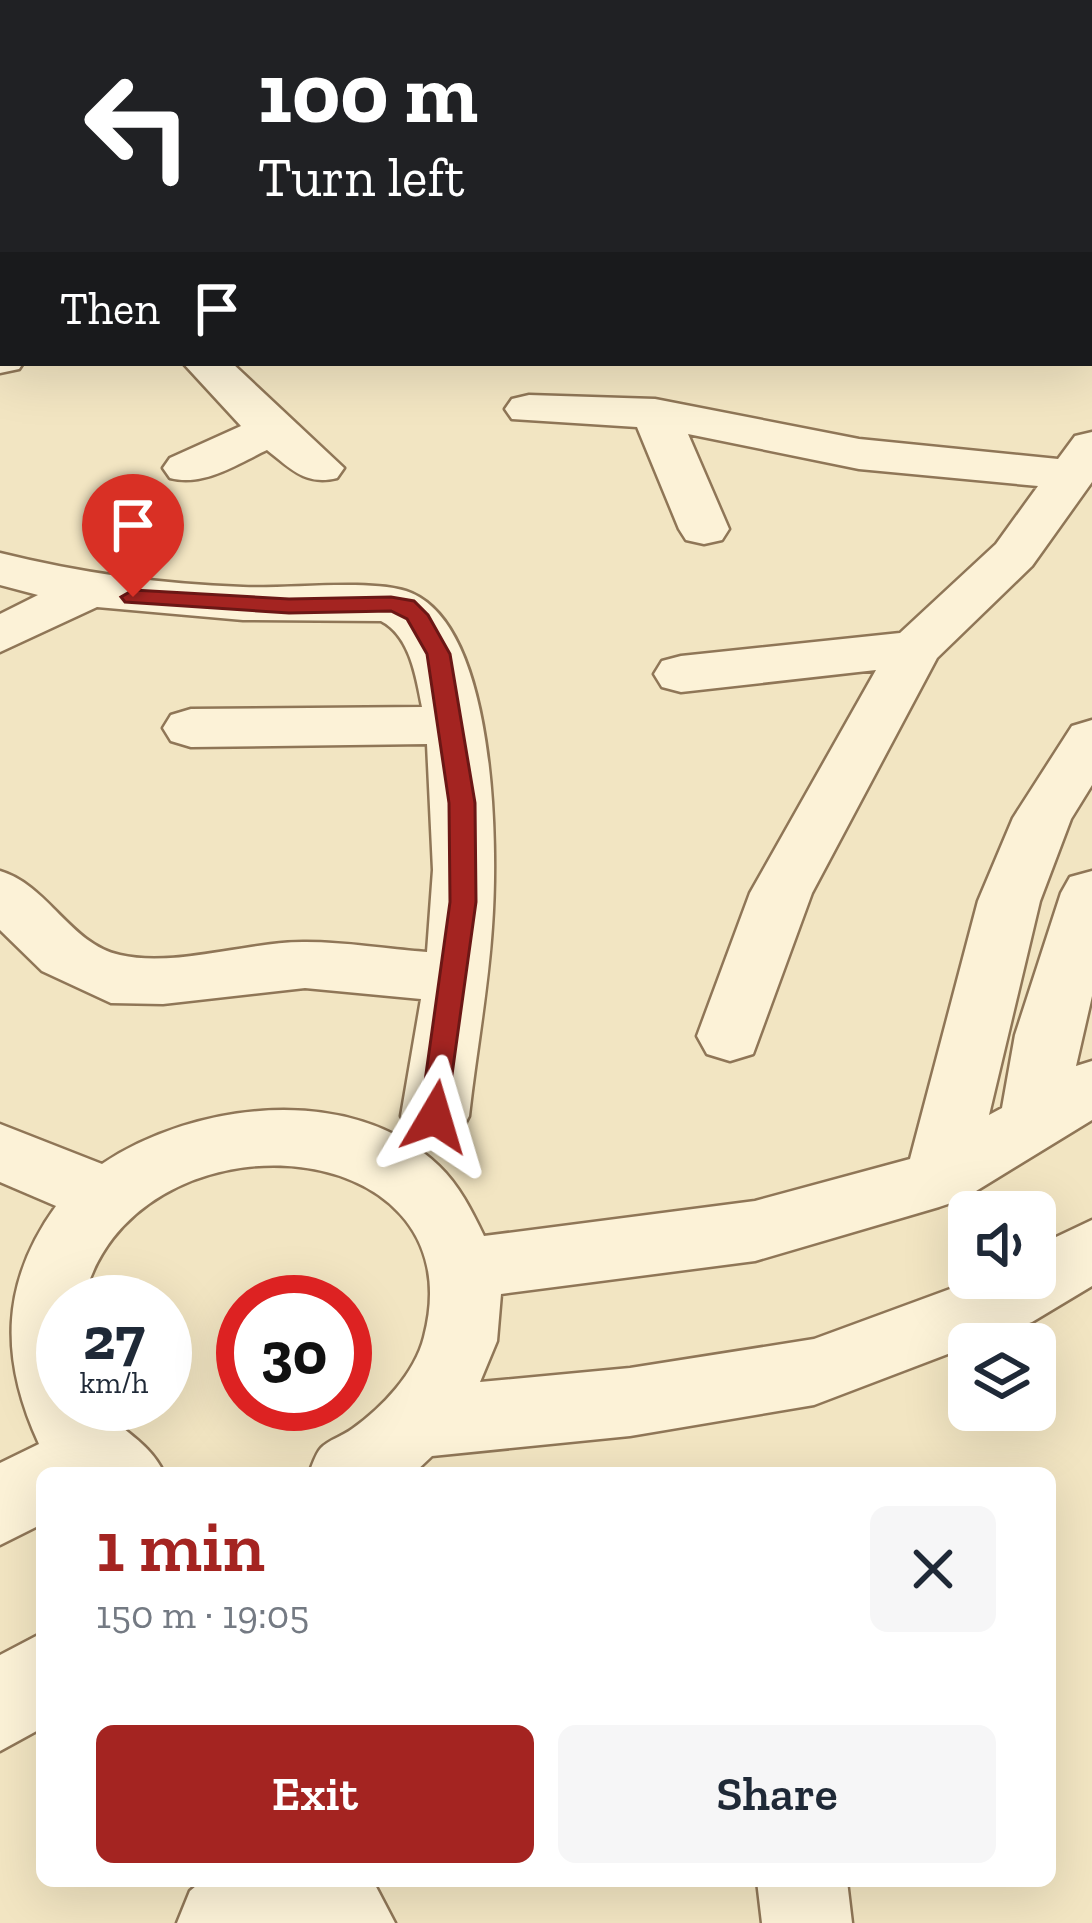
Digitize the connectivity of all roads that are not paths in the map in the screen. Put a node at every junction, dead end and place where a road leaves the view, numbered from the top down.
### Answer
1 (209, 366) edge
2 (529, 409) dead end
3 (655, 413) junction
4 (272, 430) junction
5 (1082, 461) edge
6 (187, 468) dead end
7 (320, 468) dead end
8 (704, 529) dead end
9 (0, 569) edge
10 (85, 592) junction
11 (0, 635) edge
12 (915, 649) junction
13 (681, 674) dead end
14 (452, 725) junction
15 (191, 728) dead end
16 (1092, 740) edge
17 (1074, 801) edge
18 (0, 893) edge
19 (1009, 901) junction
20 (1087, 908) edge
21 (452, 979) junction
22 (730, 1036) dead end
23 (1092, 1087) edge
24 (435, 1117) dead end
25 (1033, 1123) junction
26 (0, 1152) edge
27 (939, 1179) junction
28 (106, 1196) junction
29 (1092, 1250) edge
30 (464, 1269) junction
31 (22, 1289) edge
32 (415, 1423) junction
33 (76, 1467) edge
34 (356, 1467) edge
35 (36, 1489) edge
36 (0, 1508) edge
37 (36, 1679) edge
38 (0, 1708) edge
39 (264, 1887) edge
40 (318, 1887) edge
41 (803, 1887) edge
42 (222, 1923) edge
43 (350, 1923) edge
44 (807, 1923) edge

1 - 4 street
2 - 3 street
3 - 5 street
3 - 8 street
4 - 6 street
4 - 7 street
5 - 12 street
9 - 10 street
10 - 11 street
10 - 14 street
12 - 13 street
12 - 22 street
14 - 15 street
14 - 21 street
16 - 17 street
17 - 19 street
18 - 21 street
19 - 20 street
19 - 27 street
20 - 25 street
21 - 24 street
23 - 25 street
25 - 27 street
26 - 28 street
27 - 30 street
28 - 30 street
28 - 31 street
29 - 32 street
30 - 32 street
31 - 33 street
32 - 34 street
35 - 36 street
37 - 38 street
39 - 42 street
40 - 43 street
41 - 44 street

